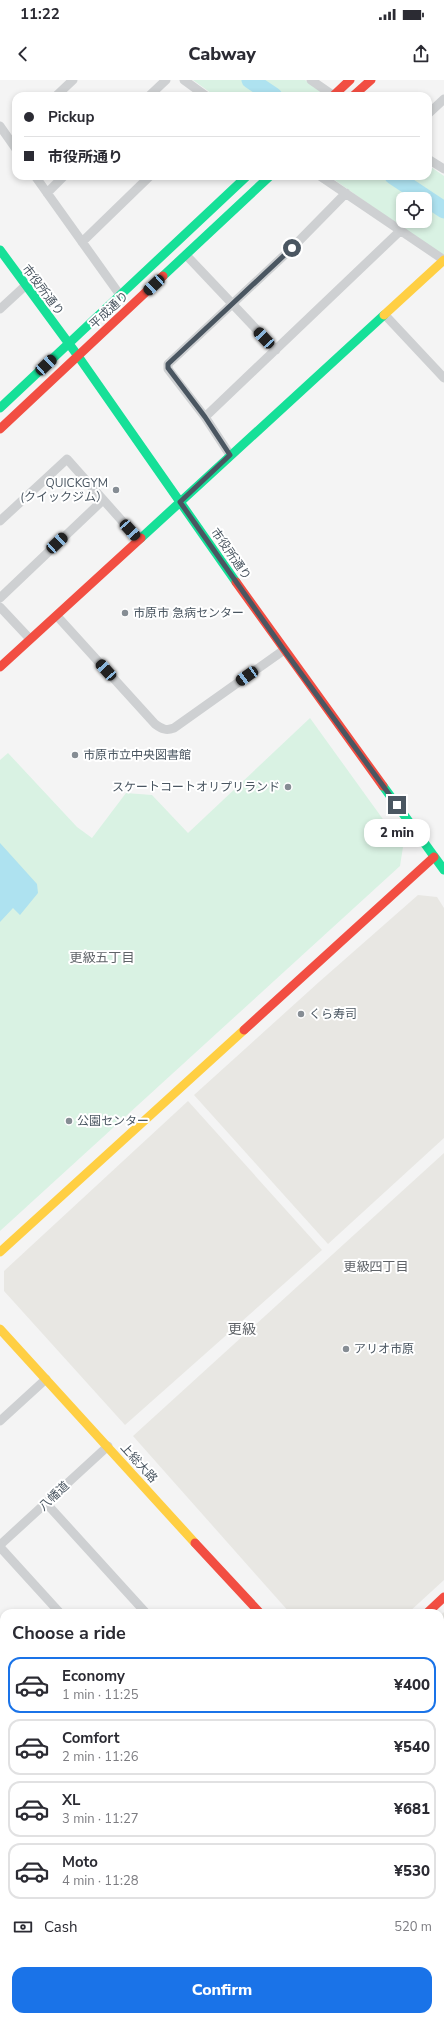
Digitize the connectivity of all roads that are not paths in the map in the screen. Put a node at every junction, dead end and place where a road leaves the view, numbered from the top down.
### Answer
1 (73, 80) edge
2 (166, 80) edge
3 (184, 80) edge
4 (311, 80) edge
5 (350, 80) edge
6 (371, 80) edge
7 (63, 92) edge
8 (153, 92) edge
9 (200, 92) edge
10 (328, 92) edge
11 (337, 92) edge
12 (358, 92) edge
13 (444, 100) edge
14 (432, 110) edge
15 (0, 126) edge
16 (12, 136) edge
17 (432, 162) edge
18 (444, 170) edge
19 (38, 180) edge
20 (60, 180) edge
21 (146, 180) edge
22 (243, 180) edge
23 (266, 180) edge
24 (326, 180) edge
25 (47, 193) junction
26 (346, 193) junction
27 (401, 230) junction
28 (82, 242) junction
29 (0, 250) edge
30 (186, 255) junction
31 (444, 260) edge
32 (25, 286) junction
33 (120, 295) junction
34 (231, 304) junction
35 (0, 309) edge
36 (385, 315) junction
37 (68, 343) junction
38 (276, 350) junction
39 (78, 356) junction
40 (444, 378) edge
41 (0, 408) edge
42 (205, 417) junction
43 (0, 429) edge
44 (230, 455) junction
45 (103, 500) junction
46 (180, 502) junction
47 (0, 522) edge
48 (139, 540) junction
49 (0, 598) edge
50 (0, 607) edge
51 (57, 616) junction
52 (30, 639) junction
53 (284, 650) junction
54 (0, 667) edge
55 (434, 857) junction
56 (444, 870) edge
57 (0, 1252) edge
58 (0, 1329) edge
59 (46, 1379) junction
60 (0, 1421) edge
61 (108, 1446) junction
62 (46, 1503) junction
63 (0, 1546) edge
64 (444, 1597) edge
65 (56, 1609) edge
66 (142, 1609) edge
67 (255, 1609) edge
68 (431, 1609) edge

1 - 7 street
2 - 8 street
3 - 9 street
4 - 10 street
5 - 11 main road
6 - 12 main road
13 - 14 street
15 - 16 street
17 - 18 street
19 - 25 street
20 - 25 street
21 - 28 street
22 - 33 main road, 平成通り
23 - 30 main road, 平成通り
24 - 26 street
25 - 28 street
26 - 27 street
26 - 34 street
27 - 31 street
27 - 38 street
28 - 33 street
29 - 32 main road, 市役所通り
30 - 34 street
30 - 39 main road, 平成通り
31 - 36 main road
32 - 35 street
32 - 37 main road, 市役所通り
33 - 37 main road, 平成通り
34 - 38 street
34 - 42 street
36 - 40 street
36 - 44 main road
37 - 39 main road, 市役所通り
37 - 41 main road, 平成通り
38 - 42 street
39 - 43 main road, 平成通り
39 - 46 main road, 市役所通り
42 - 44 street
44 - 46 main road
45 - 47 street
45 - 48 street
45 - 49 street
46 - 48 main road
46 - 53 main road, 市役所通り
48 - 51 main road
50 - 52 street
51 - 52 main road
51 - 53 street
52 - 54 main road
53 - 55 main road, 市役所通り
55 - 56 main road, 市役所通り
55 - 57 main road
58 - 59 main road, 上総大路
59 - 60 street
59 - 61 main road, 上総大路
61 - 62 street, 八幡道
61 - 67 main road, 上総大路
62 - 63 street, 八幡道
62 - 66 street
63 - 65 street
64 - 68 main road

